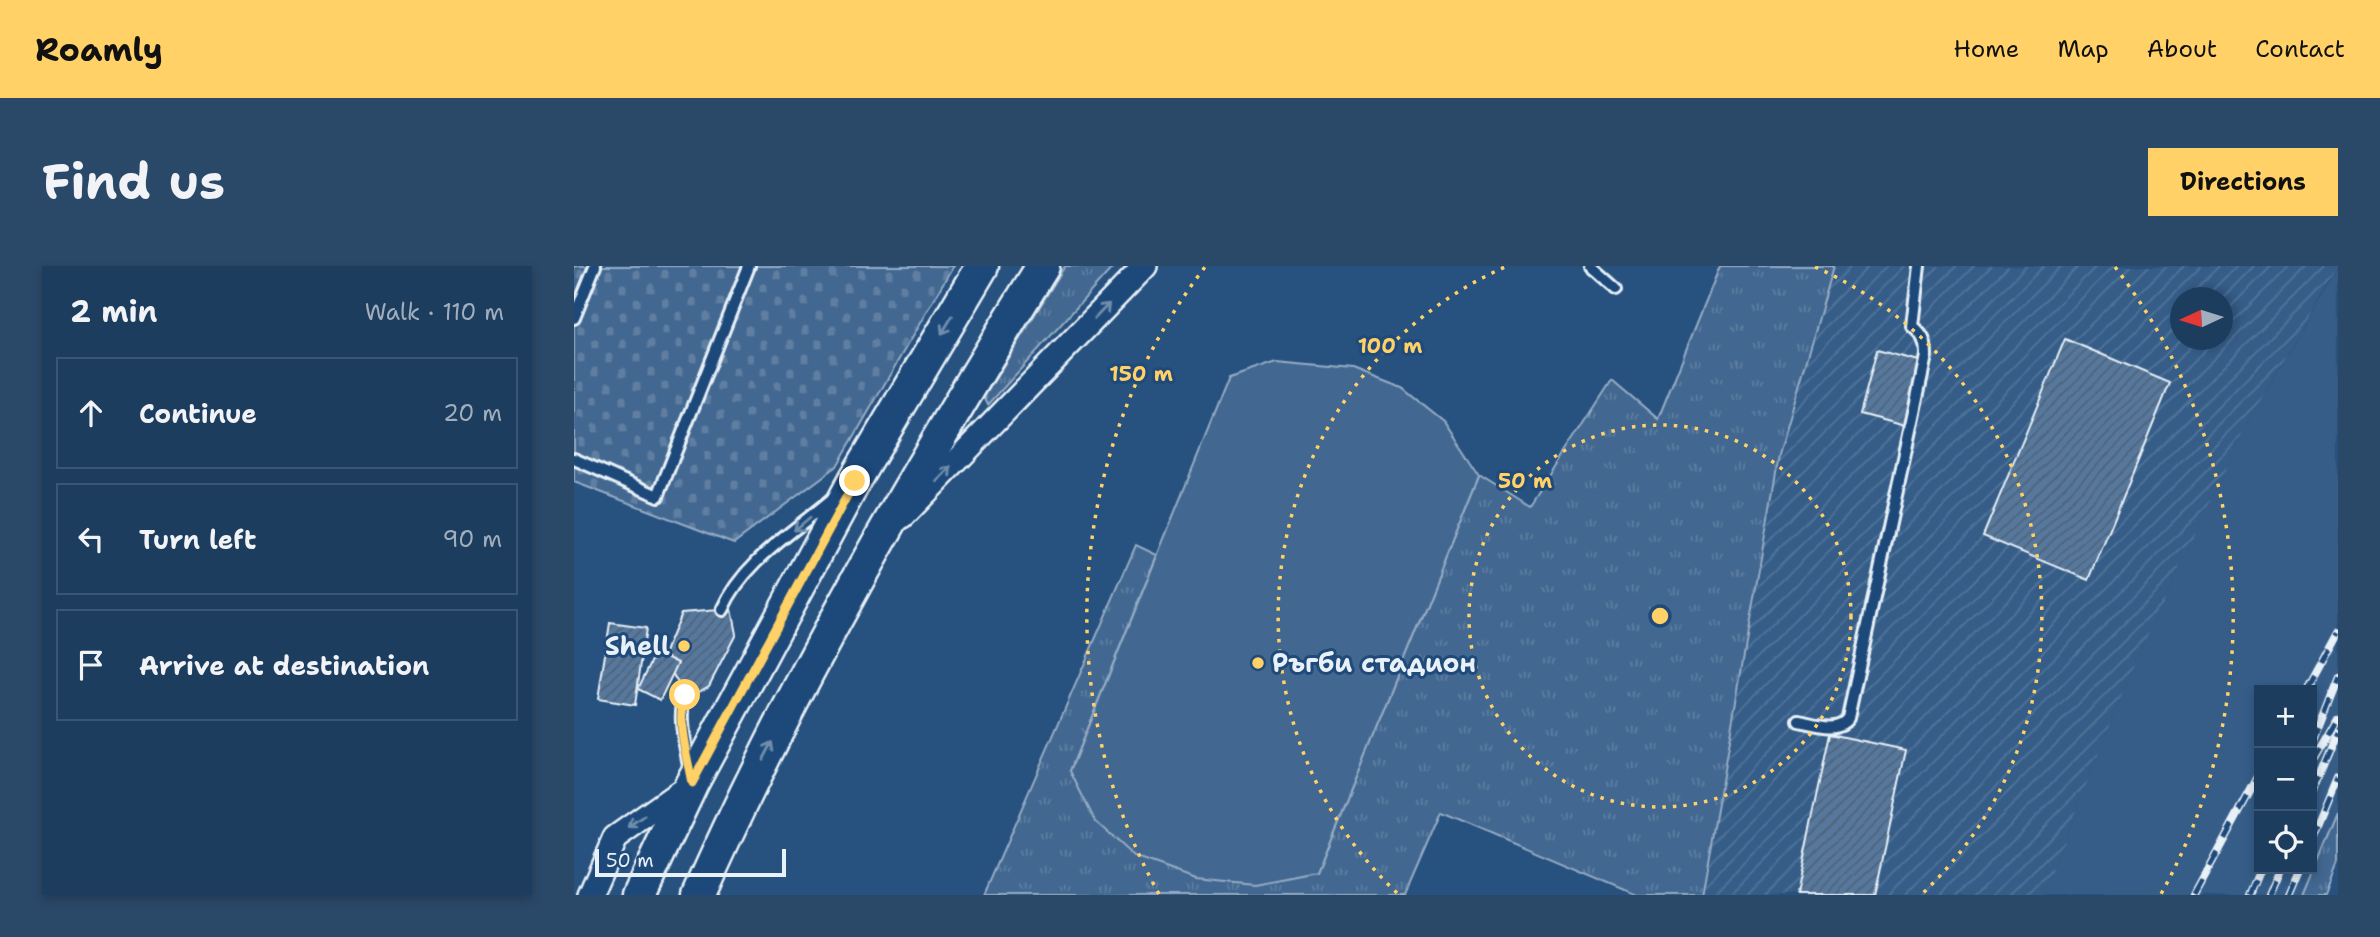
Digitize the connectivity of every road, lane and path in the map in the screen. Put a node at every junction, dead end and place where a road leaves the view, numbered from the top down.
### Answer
1 (595, 266) edge
2 (749, 266) edge
3 (982, 266) edge
4 (1043, 266) edge
5 (1145, 266) edge
6 (1590, 266) edge
7 (1919, 266) edge
8 (1616, 289) dead end
9 (574, 318) edge
10 (574, 459) edge
11 (855, 481) junction
12 (879, 540) junction
13 (722, 610) dead end
14 (685, 695) dead end
15 (1798, 722) dead end
16 (692, 783) junction
17 (736, 811) junction
18 (590, 895) edge
19 (639, 895) edge
20 (699, 895) edge
21 (711, 895) edge

1 - 9 lane
2 - 10 lane
3 -> 11 main road
4 - 12 main road
12 -> 5 street
6 - 8 lane
7 - 15 lane
11 -> 13 lane
11 - 16 main road
17 -> 12 main road
14 - 16 lane
16 -> 18 street
16 - 19 main road
17 - 20 main road
17 - 21 street

